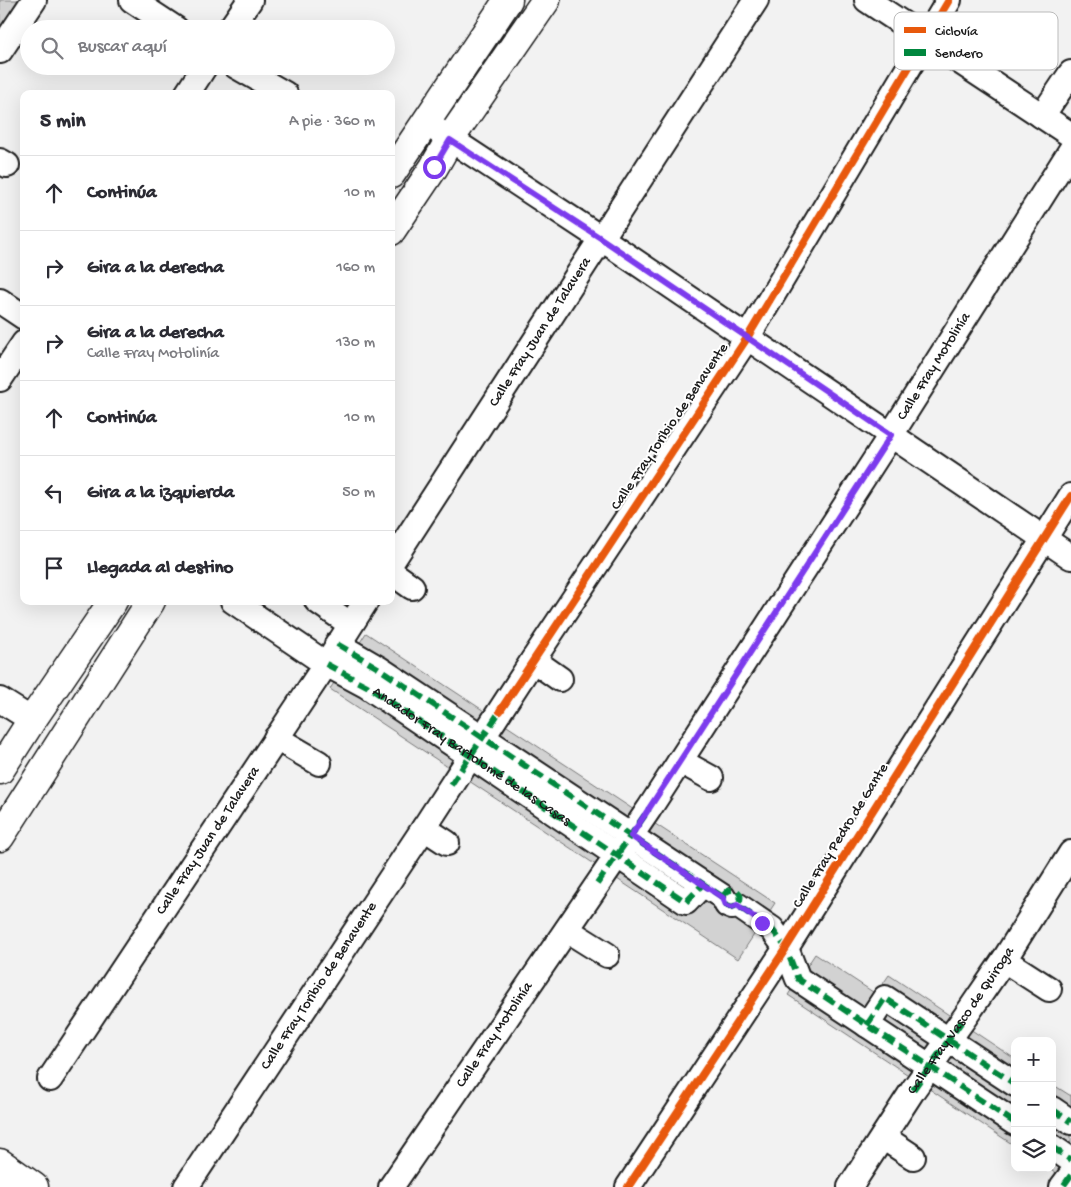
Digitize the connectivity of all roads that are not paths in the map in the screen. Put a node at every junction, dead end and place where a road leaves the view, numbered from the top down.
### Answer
1 (34, 0) edge
2 (132, 0) edge
3 (250, 0) edge
4 (508, 0) edge
5 (546, 0) edge
6 (756, 0) edge
7 (867, 0) edge
8 (949, 0) edge
9 (942, 12) edge
10 (894, 18) edge
11 (21, 20) edge
12 (162, 20) edge
13 (236, 20) edge
14 (20, 21) edge
15 (0, 51) edge
16 (908, 70) edge
17 (972, 70) edge
18 (1071, 73) edge
19 (199, 75) edge
20 (252, 75) edge
21 (190, 90) edge
22 (278, 90) edge
23 (1042, 116) junction
24 (426, 123) junction
25 (1071, 135) edge
26 (450, 140) junction
27 (1071, 150) edge
28 (395, 162) edge
29 (434, 167) junction
30 (395, 225) edge
31 (602, 239) junction
32 (0, 301) edge
33 (20, 314) edge
34 (746, 338) junction
35 (20, 349) edge
36 (0, 379) edge
37 (891, 435) junction
38 (1071, 496) edge
39 (1044, 538) junction
40 (395, 557) edge
41 (1071, 557) edge
42 (395, 575) edge
43 (412, 587) dead end
44 (110, 605) edge
45 (148, 605) edge
46 (240, 605) edge
47 (322, 605) edge
48 (363, 605) edge
49 (350, 624) junction
50 (331, 654) junction
51 (533, 660) junction
52 (560, 679) dead end
53 (0, 700) edge
54 (32, 720) junction
55 (276, 738) junction
56 (476, 747) junction
57 (680, 761) junction
58 (319, 763) dead end
59 (0, 770) edge
60 (711, 778) dead end
61 (424, 828) junction
62 (631, 836) junction
63 (0, 837) edge
64 (448, 844) dead end
65 (1071, 853) edge
66 (617, 855) junction
67 (703, 884) junction
68 (567, 930) junction
69 (786, 948) junction
70 (607, 955) dead end
71 (1004, 960) junction
72 (1049, 988) dead end
73 (867, 1025) junction
74 (948, 1040) junction
75 (930, 1066) junction
76 (50, 1079) dead end
77 (1012, 1082) edge
78 (1056, 1112) edge
79 (1011, 1120) edge
80 (1071, 1122) edge
81 (883, 1137) junction
82 (1056, 1150) edge
83 (913, 1158) dead end
84 (1071, 1160) edge
85 (0, 1163) edge
86 (34, 1187) edge
87 (186, 1187) edge
88 (391, 1187) edge
89 (628, 1187) edge
90 (850, 1187) edge

1 - 11 street
2 - 12 street
3 - 13 street
4 - 24 main road
5 - 26 main road
6 - 31 street, Calle Fray Juan de Talavera
7 - 10 street
8 - 9 street, Calle Fray Toribio de Benavente
14 - 15 street
16 - 34 street, Calle Fray Toribio de Benavente
17 - 23 street
18 - 23 street
19 - 21 street
20 - 22 street
23 - 25 street
24 - 26 street
24 - 28 main road
26 - 29 main road
26 - 31 street
27 - 37 street, Calle Fray Motolinía
28 - 29 street
29 - 30 main road
31 - 34 street
31 - 40 street, Calle Fray Juan de Talavera
32 - 33 street
34 - 37 street
34 - 51 street, Calle Fray Toribio de Benavente
35 - 36 street
37 - 39 street
37 - 57 street, Calle Fray Motolinía
38 - 39 street, Calle Fray Pedro de Gante
39 - 41 street
39 - 69 street, Calle Fray Pedro de Gante
42 - 43 street
44 - 54 main road
45 - 63 main road
46 - 50 street, Andador Fray Bartolomé de las Casas
47 - 49 street
48 - 49 street, Calle Fray Juan de Talavera
49 - 50 street, Calle Fray Juan de Talavera
50 - 55 street, Calle Fray Juan de Talavera
50 - 56 street, Andador Fray Bartolomé de las Casas
51 - 52 street
51 - 56 street, Calle Fray Toribio de Benavente
53 - 54 street
54 - 59 main road
55 - 58 street
55 - 76 street, Calle Fray Juan de Talavera
56 - 61 street, Calle Fray Toribio de Benavente
56 - 62 street, Andador Fray Bartolomé de las Casas
56 - 66 street, Andador Fray Bartolomé de las Casas
57 - 60 street
57 - 62 street, Calle Fray Motolinía
61 - 64 street
61 - 87 street, Calle Fray Toribio de Benavente
62 - 66 street, Calle Fray Motolinía
62 - 67 street, Andador Fray Bartolomé de las Casas
65 - 71 street, Calle Fray Vasco de Quiroga
66 - 67 street, Andador Fray Bartolomé de las Casas
66 - 68 street, Calle Fray Motolinía
67 - 69 street, Andador Fray Bartolomé de las Casas
68 - 70 street
68 - 88 street, Calle Fray Motolinía
69 - 73 street, Andador Fray Bartolomé de las Casas
69 - 89 street, Calle Fray Pedro de Gante
71 - 72 street
71 - 74 street, Calle Fray Vasco de Quiroga
73 - 74 street
73 - 75 street, Andador Fray Bartolomé de las Casas
74 - 75 street, Calle Fray Vasco de Quiroga
74 - 77 street
75 - 79 street, Andador Fray Bartolomé de las Casas
75 - 81 street, Calle Fray Vasco de Quiroga
78 - 80 street
81 - 83 street
81 - 90 street, Calle Fray Vasco de Quiroga
82 - 84 street
85 - 86 main road

